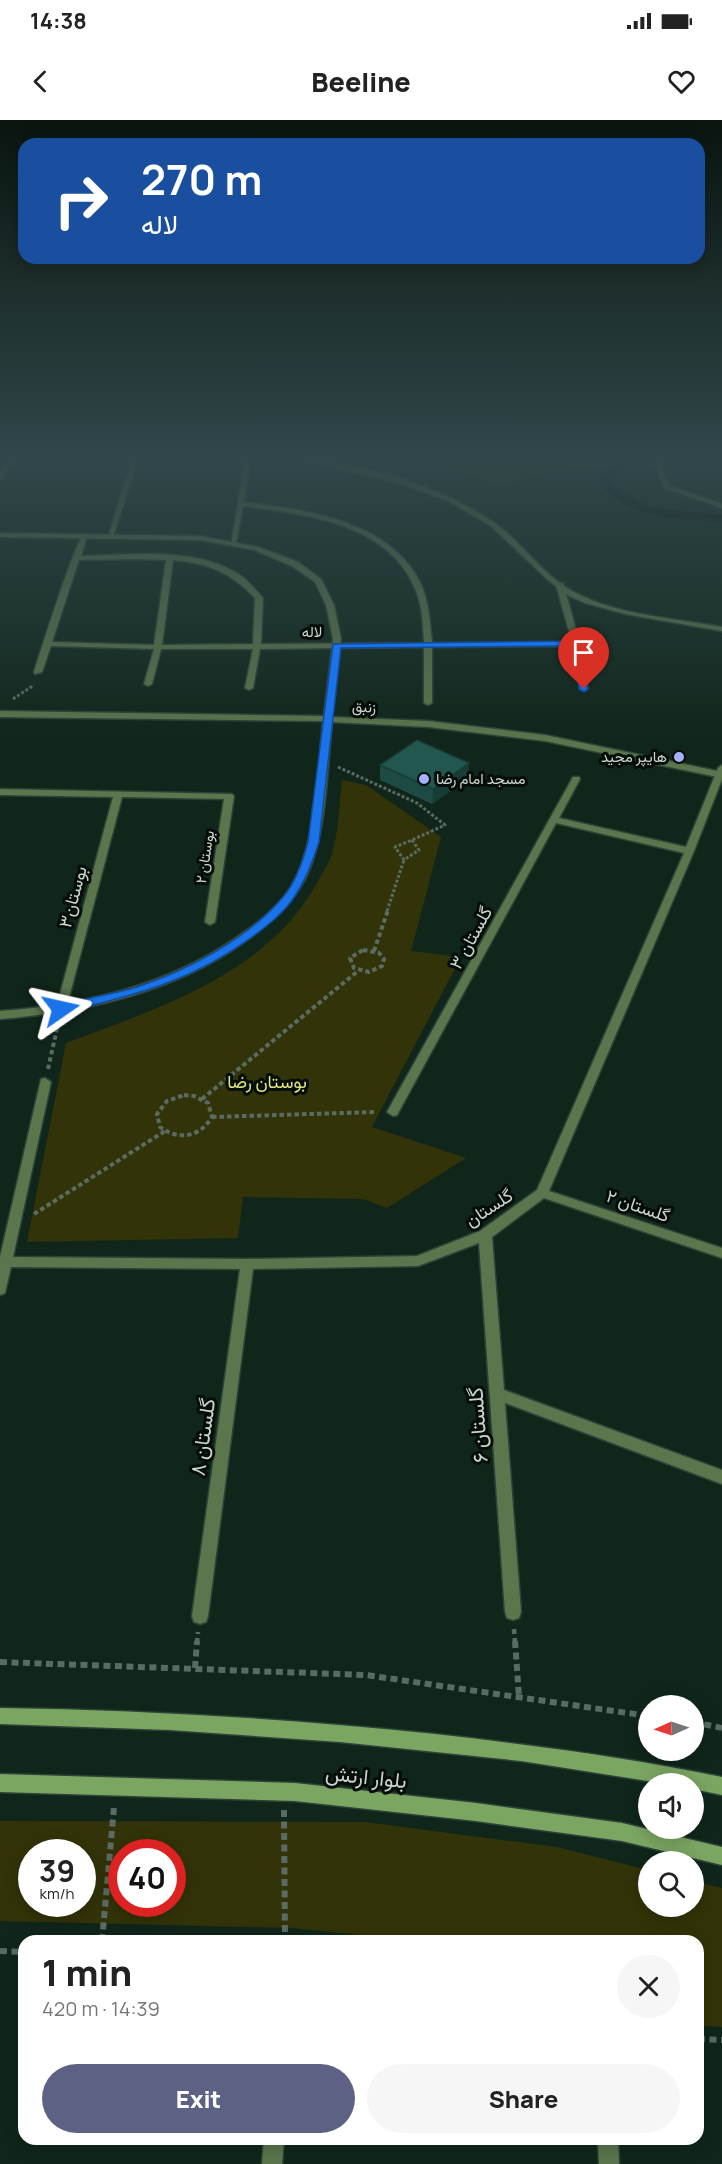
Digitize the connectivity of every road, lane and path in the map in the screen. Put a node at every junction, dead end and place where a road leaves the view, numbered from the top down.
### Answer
1 (77, 554) edge
2 (272, 554) edge
3 (396, 554) edge
4 (526, 554) edge
5 (76, 558) junction
6 (170, 558) junction
7 (560, 585) junction
8 (722, 629) edge
9 (48, 644) junction
10 (576, 644) junction
11 (336, 645) junction
12 (426, 645) junction
13 (257, 646) junction
14 (158, 647) junction
15 (38, 672) joint
16 (148, 684) dead end
17 (249, 688) dead end
18 (584, 689) dead end
19 (428, 703) dead end
20 (1, 714) edge
21 (328, 719) junction
22 (324, 761) junction
23 (721, 772) edge
24 (576, 779) dead end
25 (0, 792) edge
26 (118, 794) junction
27 (555, 820) junction
28 (412, 840) junction
29 (689, 851) junction
30 (404, 860) junction
31 (210, 922) dead end
32 (374, 951) junction
33 (358, 971) junction
34 (61, 1009) junction
35 (0, 1015) edge
36 (45, 1082) joint
37 (202, 1099) junction
38 (393, 1112) joint
39 (212, 1117) junction
40 (165, 1131) junction
41 (542, 1193) junction
42 (15, 1225) junction
43 (485, 1236) junction
44 (722, 1253) edge
45 (4, 1262) edge
46 (247, 1264) junction
47 (0, 1289) edge
48 (497, 1394) junction
49 (722, 1477) edge
50 (513, 1612) joint
51 (200, 1616) joint
52 (0, 1662) edge
53 (195, 1668) junction
54 (519, 1697) junction
55 (638, 1715) edge
56 (0, 1716) edge
57 (704, 1724) edge
58 (722, 1728) edge
59 (0, 1784) edge
60 (722, 1786) edge
61 (116, 1787) junction
62 (284, 1792) junction
63 (722, 1856) edge
64 (103, 1935) edge
65 (285, 1935) edge
66 (0, 1951) edge
67 (18, 1952) edge
68 (704, 2039) edge
69 (722, 2040) edge
70 (274, 2145) edge
71 (608, 2145) edge
72 (272, 2164) edge
73 (609, 2164) edge

1 - 5 street
2 - 11 street
3 - 12 street
4 - 7 street
5 - 6 street
5 - 9 street
6 - 13 street
6 - 14 street
7 - 8 street
7 - 10 street
9 - 14 street, لاله
9 - 15 street
10 - 12 street, لاله
10 - 18 street
11 - 12 street, لاله
11 - 13 street, لاله
11 - 21 street
12 - 19 street
13 - 14 street, لاله
13 - 17 street
14 - 16 street
15 - 20 path
20 - 21 street, زنبق
21 - 22 street
21 - 23 street, زنبق
22 - 28 path
22 - 34 street
23 - 29 street, گلستان
24 - 27 street, گلستان ۳
25 - 26 street
26 - 31 street, بوستان ۲
26 - 34 street, بوستان۳
27 - 29 street
27 - 38 street, گلستان ۳
28 - 30 path
28 - 30 path
29 - 41 street, گلستان
30 - 32 path
32 - 33 path
32 - 33 path
33 - 37 path
34 - 35 street
34 - 36 path
36 - 42 street
37 - 39 path
37 - 40 path
38 - 39 path
39 - 40 path
40 - 42 path
41 - 43 street, گلستان
41 - 44 street, گلستان ۲
42 - 45 street
43 - 46 street, گلستان
43 - 48 street, گلستان ۶
45 - 46 street, گلستان
45 - 47 street
46 - 51 street, گلستان ۸
48 - 49 street
48 - 50 street, گلستان ۶
50 - 54 path
51 - 53 path
52 - 53 path
53 - 54 path
54 - 55 path
56 - 60 main road
57 - 58 path
59 - 61 main road, بلوار ارتش
61 - 62 main road, بلوار ارتش
61 - 64 path
62 - 63 main road, بلوار ارتش
62 - 65 path
66 - 67 path
68 - 69 path
70 - 72 street
71 - 73 street

